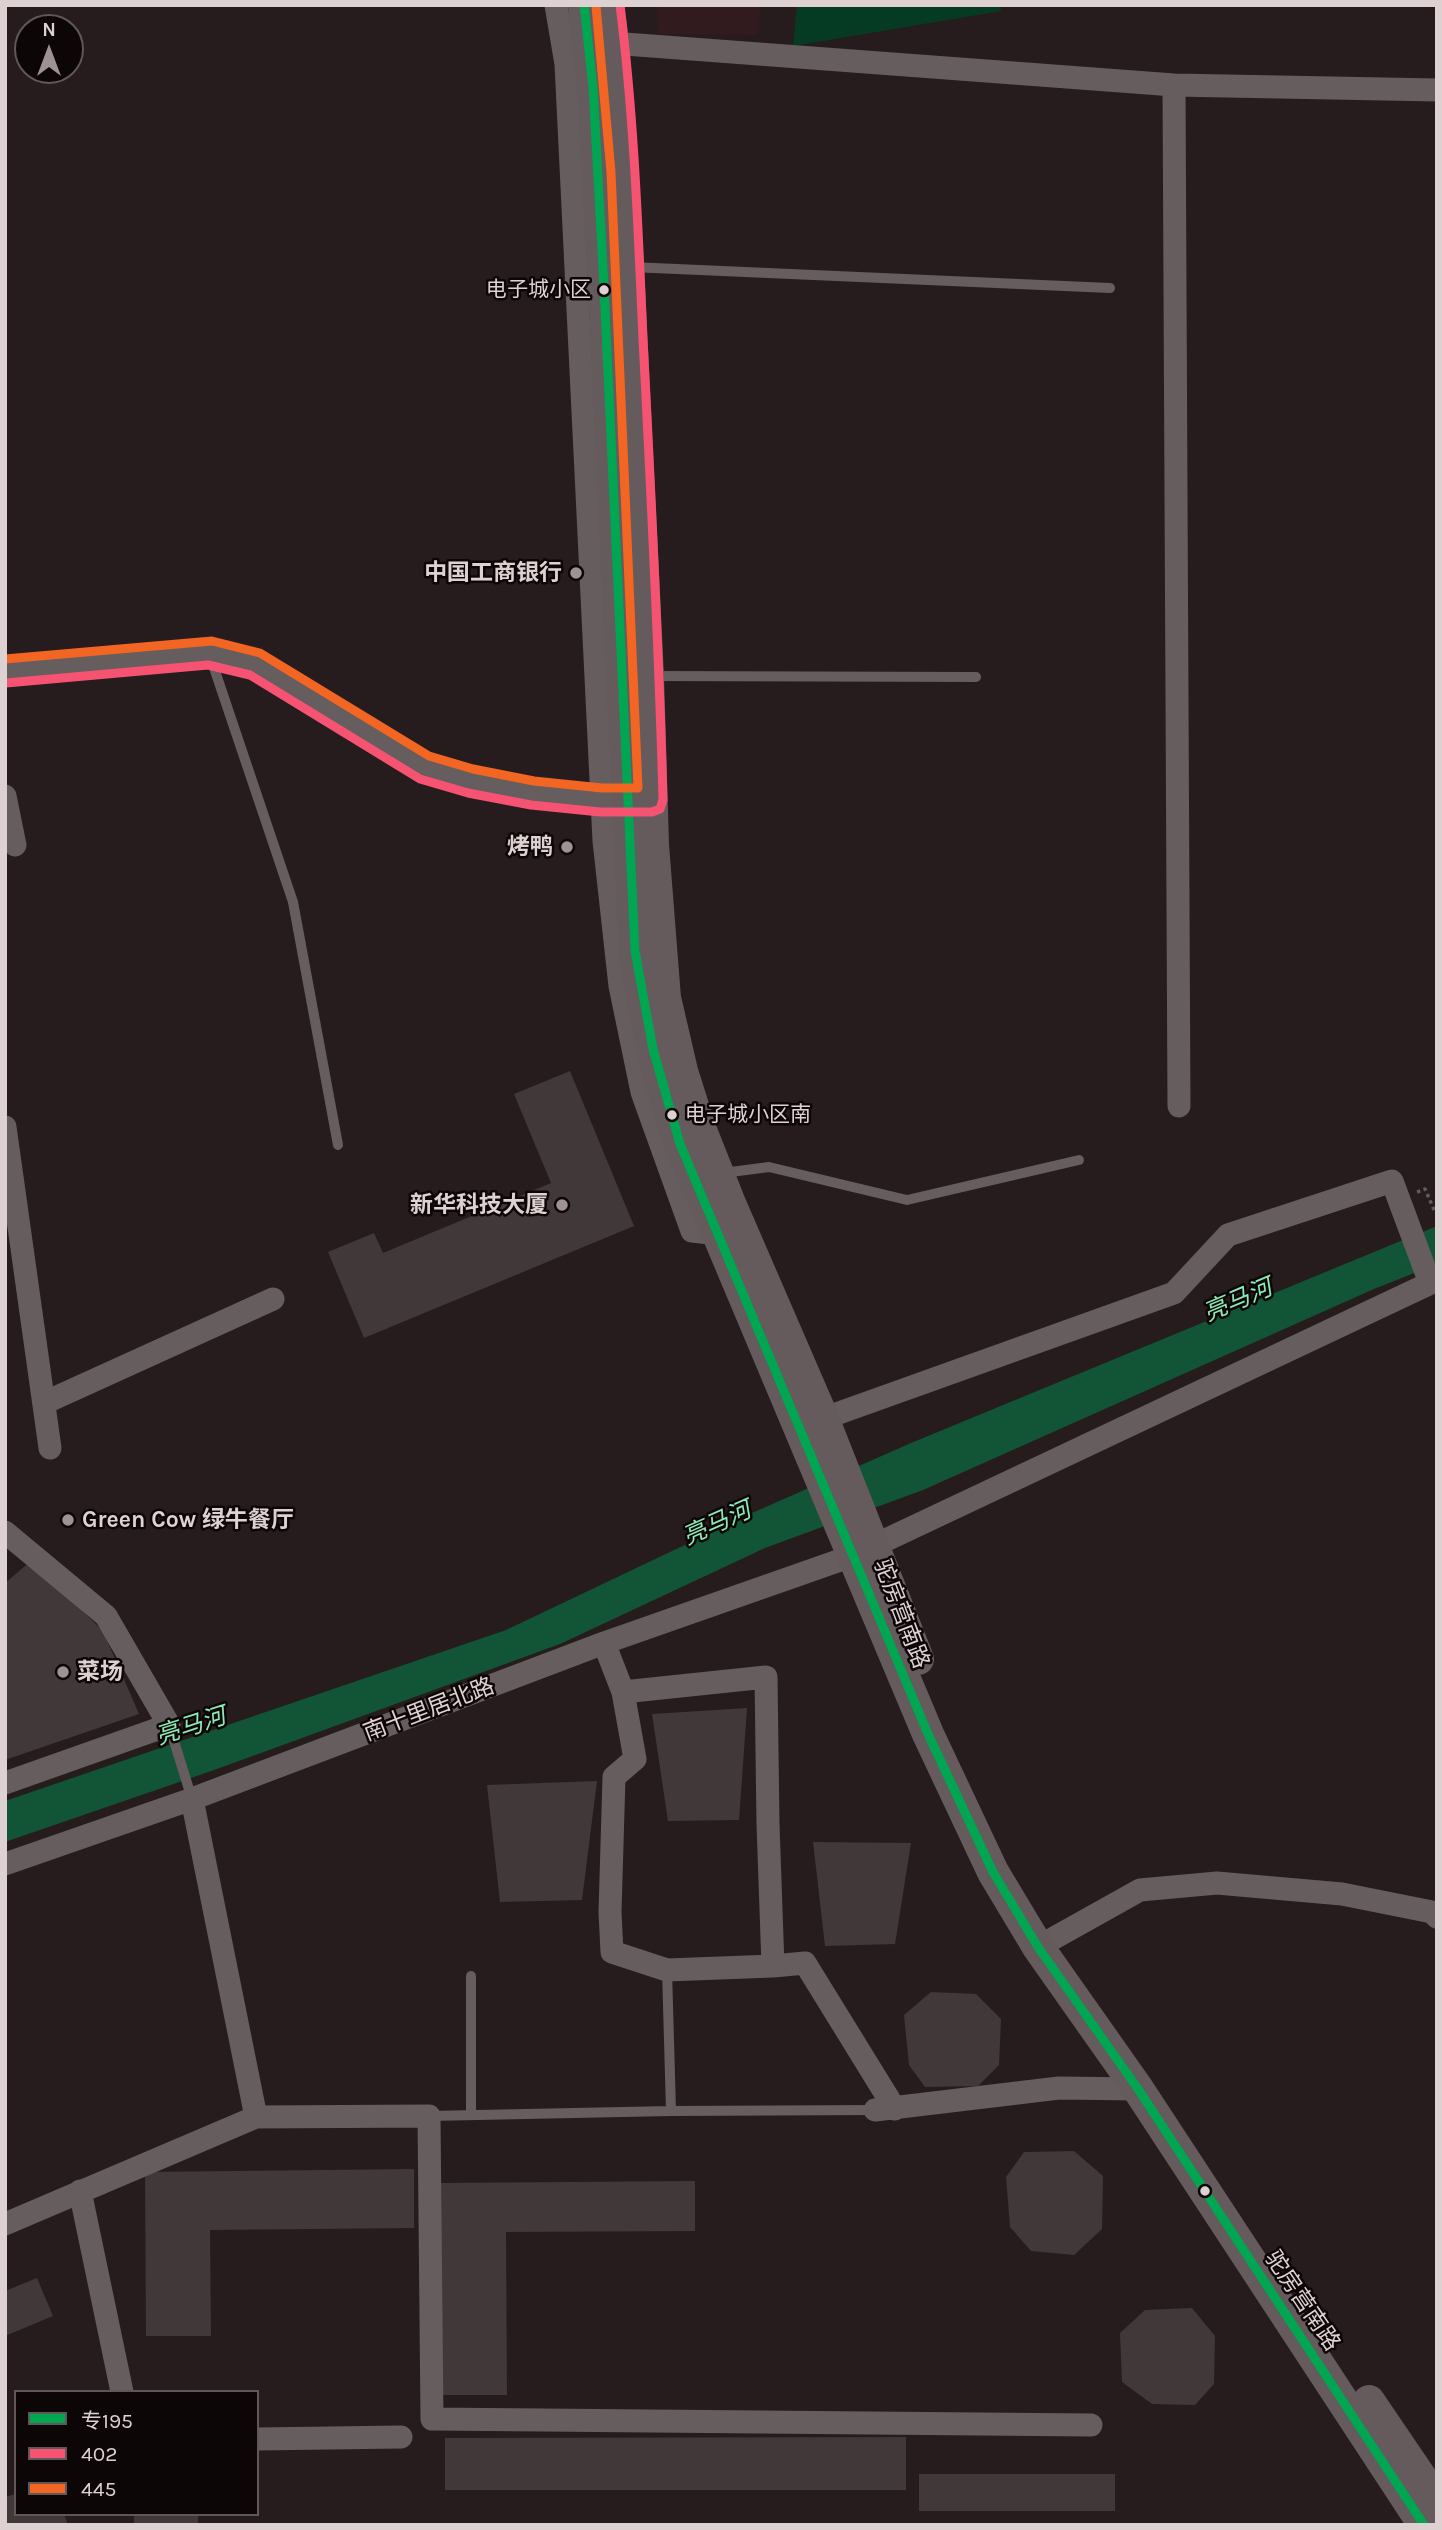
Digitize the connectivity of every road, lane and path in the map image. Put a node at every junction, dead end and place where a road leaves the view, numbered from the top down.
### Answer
1 (556, 5) edge
2 (584, 5) edge
3 (608, 5) edge
4 (600, 42) junction
5 (1174, 85) junction
6 (1437, 90) edge
7 (628, 267) junction
8 (1111, 288) dead end
9 (209, 653) junction
10 (5, 671) edge
11 (635, 676) junction
12 (976, 677) dead end
13 (5, 796) edge
14 (626, 800) junction
15 (15, 845) dead end
16 (1179, 1106) dead end
17 (5, 1128) edge
18 (338, 1145) dead end
19 (1079, 1160) dead end
20 (706, 1176) junction
21 (719, 1234) junction
22 (12, 1235) edge
23 (1433, 1282) edge
24 (273, 1299) dead end
25 (44, 1403) junction
26 (811, 1423) junction
27 (50, 1448) dead end
28 (5, 1532) edge
29 (864, 1551) junction
30 (604, 1643) junction
31 (623, 1692) junction
32 (169, 1725) junction
33 (5, 1783) edge
34 (192, 1799) junction
35 (5, 1864) edge
36 (1437, 1917) edge
37 (1046, 1942) junction
38 (773, 1966) junction
39 (667, 1970) junction
40 (471, 1976) dead end
41 (1138, 2089) junction
42 (885, 2109) junction
43 (671, 2111) junction
44 (471, 2115) junction
45 (429, 2116) junction
46 (256, 2118) junction
47 (79, 2192) junction
48 (5, 2224) edge
49 (122, 2390) edge
50 (1091, 2425) dead end
51 (401, 2437) dead end
52 (259, 2439) edge
53 (1437, 2501) edge
54 (1437, 2520) edge
55 (1424, 2525) edge
56 (1431, 2525) edge

1 - 14 street
2 - 4 street
3 - 4 street
4 - 5 street
4 - 7 street
4 - 11 street
5 - 6 street
5 - 16 street
7 - 8 lane
7 - 11 street
9 - 10 street
9 - 14 street
9 - 18 lane
11 - 12 lane
11 - 14 street
13 - 15 street
14 - 20 street
14 - 21 street
17 - 22 street
19 - 20 lane
20 - 21 street
20 - 26 street
21 - 26 street
22 - 25 street
23 - 26 street
23 - 29 street, 南十里居北路
24 - 25 street
25 - 27 street
26 - 29 street, 驼房营南路
28 - 32 street
29 - 30 street, 南十里居北路
29 - 37 street, 驼房营南路
30 - 31 street
30 - 34 street, 南十里居北路
31 - 38 street
31 - 39 street
32 - 33 street
32 - 34 lane
34 - 35 street, 南十里居北路
34 - 46 street
36 - 37 street
37 - 41 street, 驼房营南路
37 - 53 street, 驼房营南路
38 - 39 street
38 - 42 street
39 - 43 lane
40 - 44 lane
41 - 42 street
41 - 55 street, 驼房营南路
42 - 43 lane
43 - 44 lane
44 - 45 lane
45 - 46 street
45 - 50 street
46 - 47 street
47 - 48 street
47 - 49 street
51 - 52 street
54 - 56 street

